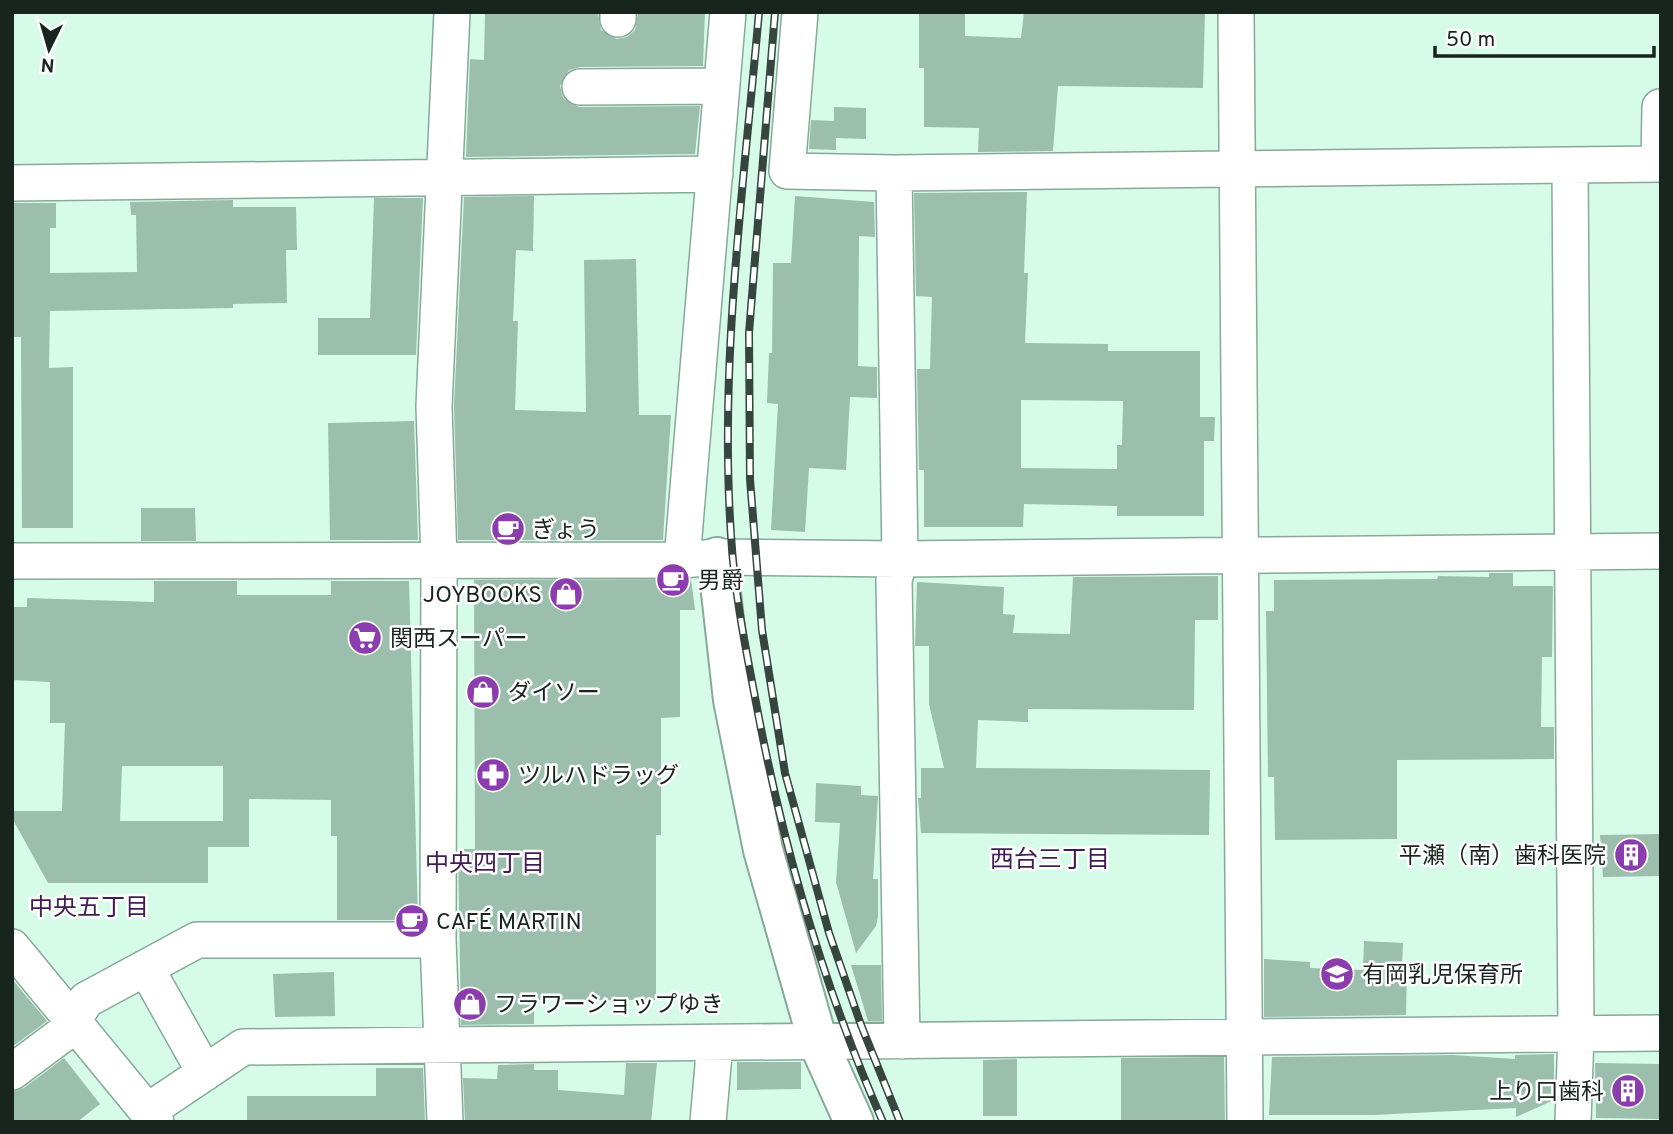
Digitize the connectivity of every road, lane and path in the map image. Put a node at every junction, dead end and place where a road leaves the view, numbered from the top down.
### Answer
1 (452, 12) edge
2 (728, 12) edge
3 (800, 12) edge
4 (1236, 12) edge
5 (722, 86) junction
6 (580, 87) dead end
7 (1660, 107) edge
8 (1660, 164) edge
9 (1570, 166) junction
10 (1238, 170) junction
11 (894, 173) junction
12 (715, 174) junction
13 (445, 178) junction
14 (12, 183) edge
15 (1572, 551) junction
16 (1661, 551) edge
17 (1243, 554) junction
18 (700, 558) junction
19 (900, 559) junction
20 (12, 561) edge
21 (439, 561) junction
22 (438, 940) junction
23 (12, 947) edge
24 (146, 968) junction
25 (73, 1021) junction
26 (1576, 1033) junction
27 (1661, 1033) edge
28 (1246, 1037) junction
29 (902, 1041) junction
30 (818, 1042) junction
31 (715, 1043) junction
32 (441, 1047) junction
33 (12, 1072) edge
34 (205, 1073) junction
35 (152, 1116) edge
36 (445, 1122) edge
37 (708, 1122) edge
38 (853, 1122) edge
39 (1245, 1122) edge
40 (1573, 1122) edge

1 - 13 street
2 - 5 street
3 - 11 street
4 - 10 street
5 - 6 street
5 - 12 street
7 - 8 street
8 - 9 street
9 - 10 street
9 - 15 street
10 - 11 street
10 - 17 street
11 - 19 street
12 - 13 street
12 - 18 street
13 - 14 street
13 - 21 street
15 - 16 street
15 - 17 street
15 - 26 street
17 - 19 street
17 - 28 street
18 - 19 street
18 - 21 street
18 - 30 street
19 - 29 street
20 - 21 street
21 - 22 street
22 - 24 street
22 - 32 street
23 - 25 street
24 - 25 street
24 - 34 street
25 - 33 street
25 - 35 street
26 - 27 street
26 - 28 street
26 - 40 street
28 - 29 street
28 - 39 street
29 - 30 street
30 - 31 street
30 - 38 street
31 - 32 street
31 - 37 street
32 - 34 street
32 - 36 street
34 - 35 street

